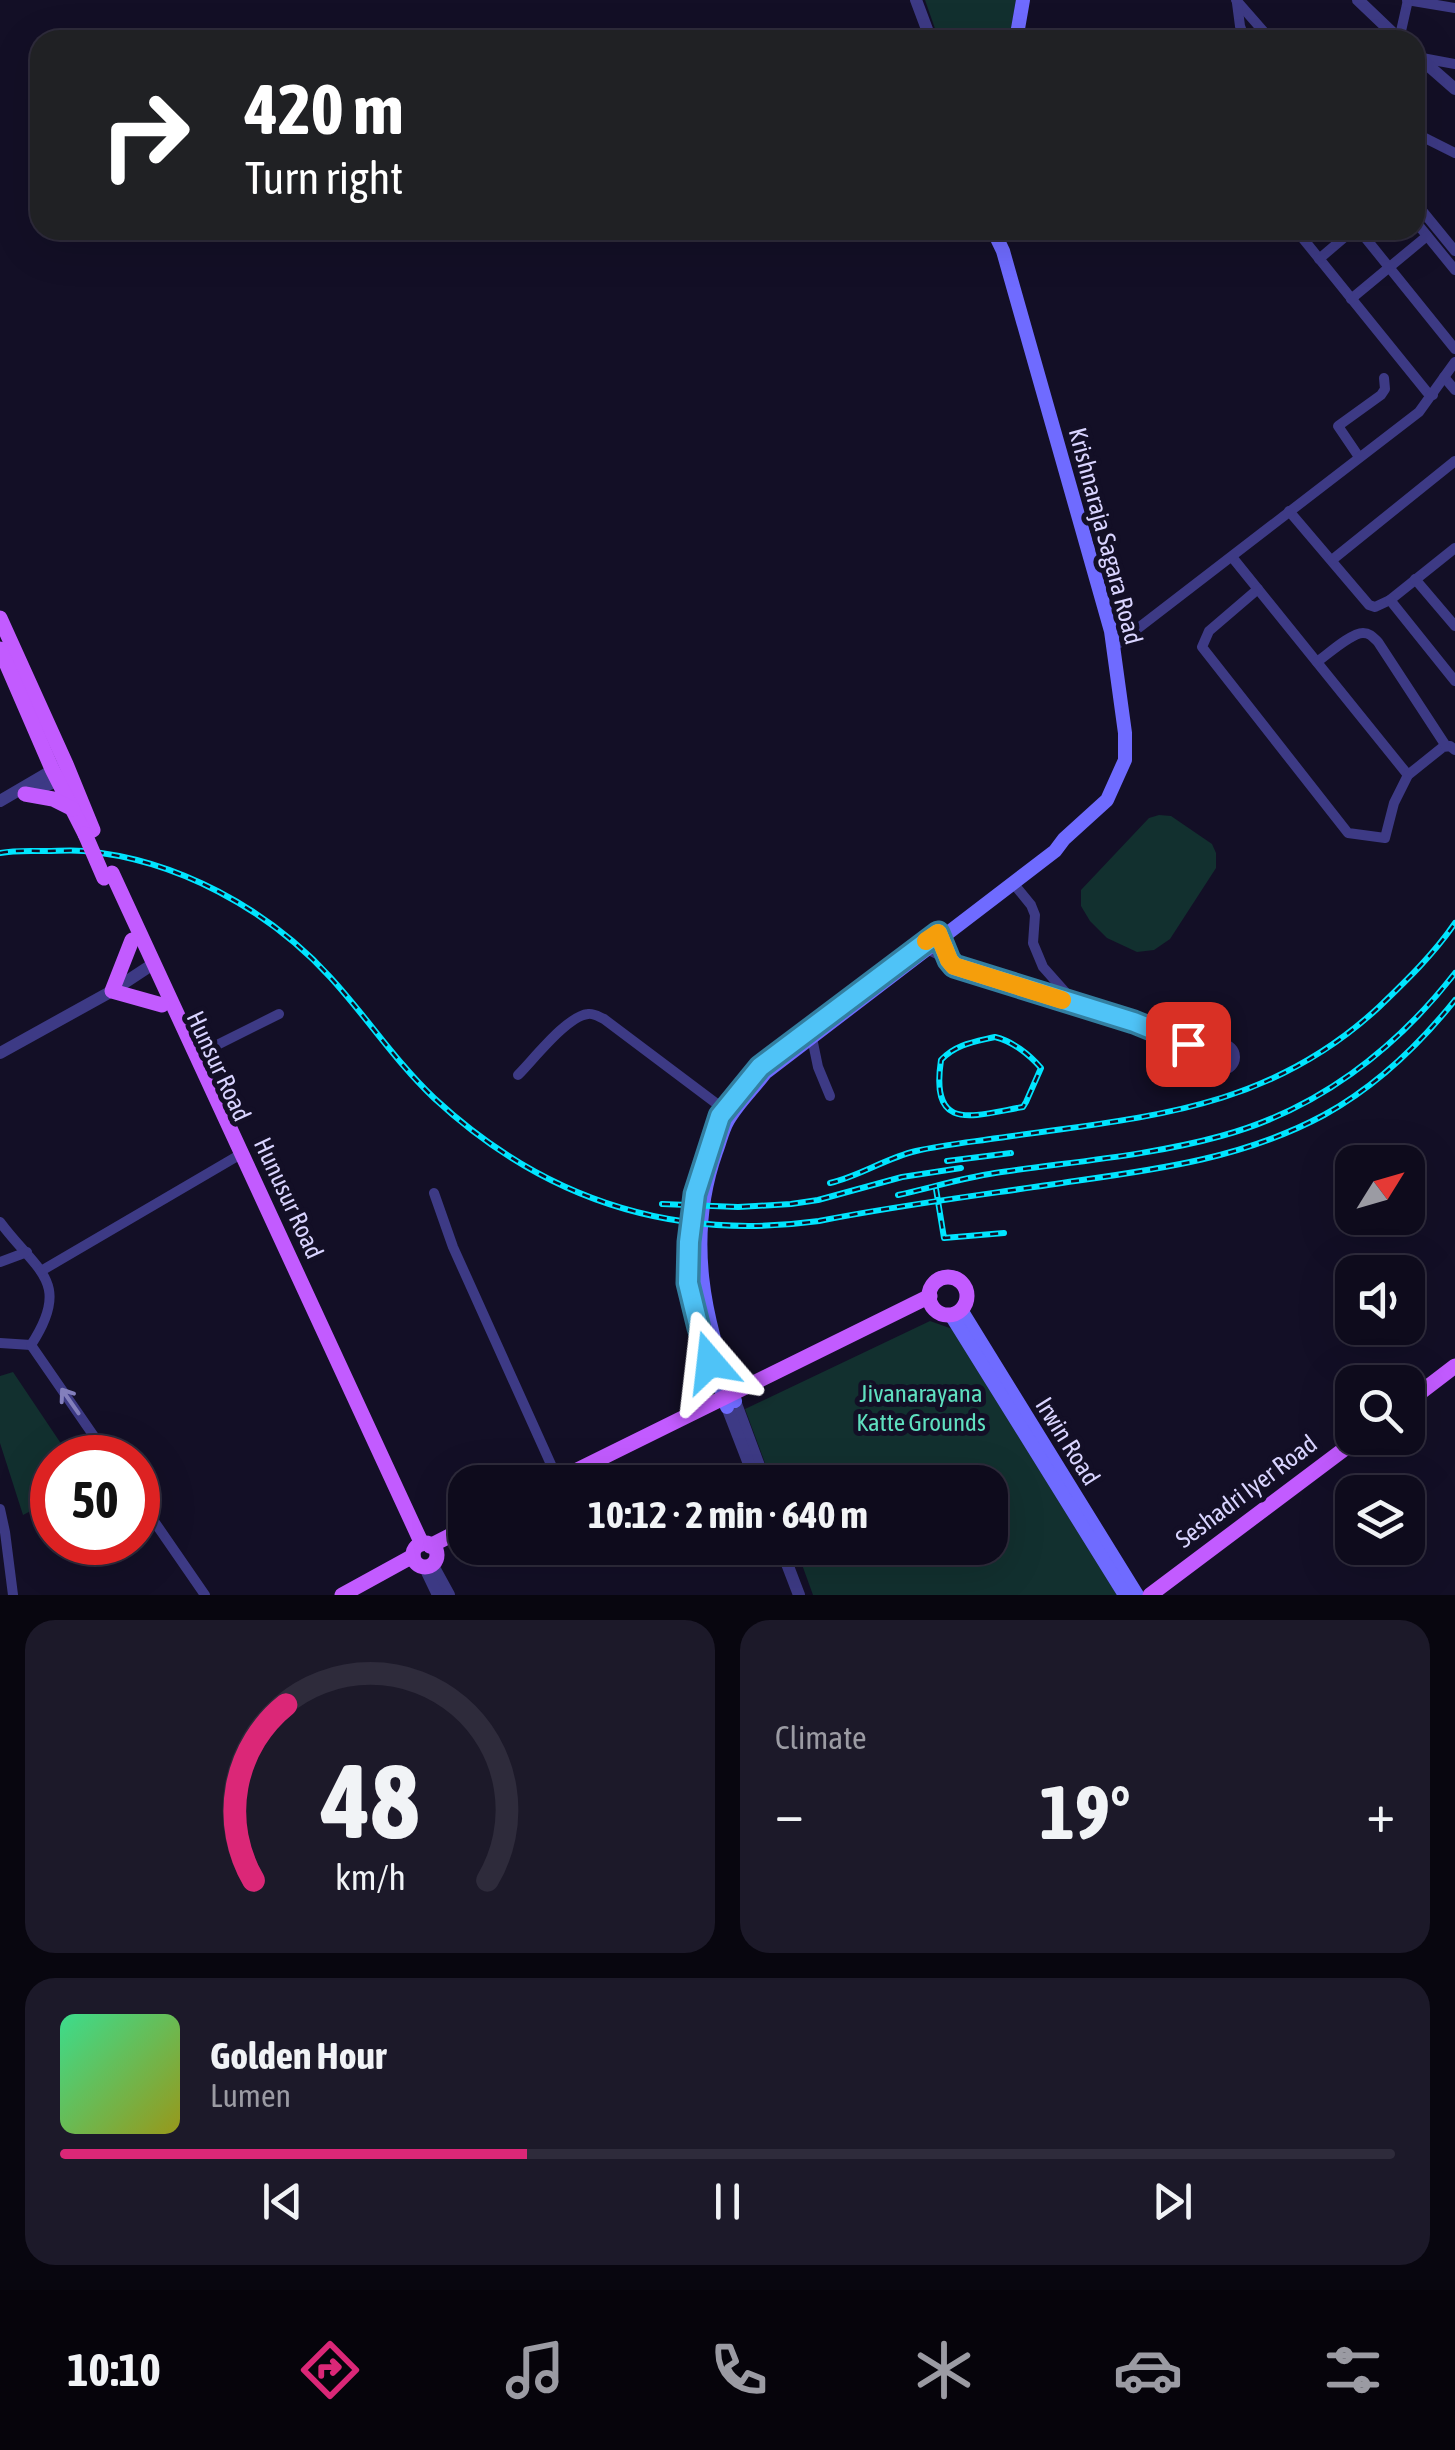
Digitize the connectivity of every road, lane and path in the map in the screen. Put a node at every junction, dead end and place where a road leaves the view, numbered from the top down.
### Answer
1 (916, 0) edge
2 (1023, 0) edge
3 (1358, 0) edge
4 (1408, 0) edge
5 (1236, 1) edge
6 (1455, 8) edge
7 (927, 30) edge
8 (1018, 30) edge
9 (1241, 30) edge
10 (1261, 30) edge
11 (1390, 30) edge
12 (1402, 30) edge
13 (1425, 58) edge
14 (1425, 63) edge
15 (1455, 64) edge
16 (1455, 89) edge
17 (1425, 138) edge
18 (1455, 153) edge
19 (1425, 214) edge
20 (1425, 234) edge
21 (1427, 236) joint
22 (998, 240) edge
23 (1304, 240) edge
24 (1343, 240) edge
25 (1365, 240) edge
26 (1422, 240) edge
27 (1455, 251) edge
28 (1319, 258) junction
29 (1390, 266) junction
30 (1455, 270) edge
31 (1352, 298) junction
32 (1454, 346) edge
33 (1455, 362) edge
34 (1444, 377) junction
35 (1384, 378) dead end
36 (1455, 390) edge
37 (1432, 395) junction
38 (1359, 457) junction
39 (1455, 461) edge
40 (1289, 511) junction
41 (1455, 548) edge
42 (1232, 557) junction
43 (1332, 560) junction
44 (1415, 578) junction
45 (1258, 589) junction
46 (1390, 600) junction
47 (0, 618) edge
48 (1455, 626) edge
49 (1115, 646) junction
50 (0, 649) edge
51 (1317, 662) junction
52 (1455, 681) edge
53 (1450, 748) edge
54 (62, 772) junction
55 (1408, 776) junction
56 (13, 797) edge
57 (73, 809) junction
58 (89, 832) junction
59 (1064, 839) junction
60 (108, 876) junction
61 (1013, 884) junction
62 (939, 935) junction
63 (132, 940) junction
64 (925, 946) junction
65 (949, 960) junction
66 (149, 966) junction
67 (112, 991) junction
68 (1076, 1004) junction
69 (162, 1005) junction
70 (279, 1014) dead end
71 (812, 1038) junction
72 (1209, 1053) dead end
73 (0, 1054) edge
74 (196, 1056) junction
75 (518, 1075) dead end
76 (830, 1096) dead end
77 (725, 1110) junction
78 (238, 1156) junction
79 (434, 1193) dead end
80 (0, 1222) edge
81 (27, 1252) junction
82 (0, 1262) edge
83 (41, 1271) junction
84 (931, 1300) junction
85 (956, 1312) junction
86 (0, 1343) edge
87 (31, 1345) junction
88 (1455, 1366) edge
89 (1425, 1389) edge
90 (729, 1399) junction
91 (93, 1435) edge
92 (1335, 1455) edge
93 (554, 1465) edge
94 (596, 1465) edge
95 (750, 1465) edge
96 (758, 1465) edge
97 (0, 1509) edge
98 (160, 1530) edge
99 (448, 1539) edge
100 (448, 1545) edge
101 (424, 1555) junction
102 (789, 1565) edge
103 (793, 1565) edge
104 (800, 1590) edge
105 (1140, 1593) edge
106 (13, 1595) edge
107 (205, 1595) edge
108 (342, 1595) edge
109 (360, 1595) edge
110 (438, 1595) edge
111 (449, 1595) edge

1 - 7 street
2 - 8 main road
3 - 11 street
4 - 6 street
4 - 12 street
5 - 9 street
5 - 10 street
13 - 15 street
14 - 16 street
17 - 18 street
19 - 27 street
20 - 21 street
21 - 30 street
22 - 49 main road, Krishnaraja Sagara Road
23 - 28 street
24 - 28 street
25 - 29 street
26 - 29 street
28 - 31 street
29 - 31 street
29 - 32 street
31 - 37 street
33 - 34 street
34 - 36 street
34 - 37 street
35 - 38 street
37 - 38 street
38 - 40 street
39 - 43 street
40 - 42 street
40 - 43 street
41 - 44 street
42 - 45 street
42 - 49 street
43 - 46 street
44 - 46 street
44 - 48 street
45 - 51 street
45 - 55 street
46 - 52 street
47 - 54 main road, Hunsur Road
49 - 59 main road, Krishnaraja Sagara Road
50 - 54 main road
51 - 53 street
51 - 55 street
53 - 55 street
54 - 56 street
54 - 57 main road
54 - 58 main road, Hunsur Road
56 - 57 main road
57 - 58 main road
58 - 60 main road, Hunsur Road
59 - 61 main road, Krishnaraja Sagara Road
59 - 62 main road, Krishnaraja Sagara Road
60 - 63 main road, Hunsur Road
60 - 66 main road, Hunusur Road
61 - 62 main road, Krishnaraja Sagara Road
61 - 68 street
62 - 64 main road, Krishnaraja Sagara Road
62 - 65 street
63 - 66 main road, Hunsur Road
63 - 67 main road
64 - 65 street
64 - 71 main road, Krishnaraja Sagara Road
64 - 77 main road, Krishnaraja Sagara Road
65 - 68 street
66 - 67 street
66 - 69 main road, Hunsur Road
66 - 74 main road, Hunusur Road
67 - 69 main road
67 - 73 street
68 - 72 street
69 - 78 main road, Hunsur Road
70 - 74 street
71 - 76 street
71 - 90 main road, Krishnaraja Sagara Road
74 - 78 main road, Hunusur Road
75 - 77 street
77 - 90 main road, Krishnaraja Sagara Road
78 - 83 street
78 - 101 main road, Hunusur Road
79 - 93 street
80 - 81 street
81 - 82 street
81 - 83 street
83 - 87 street
84 - 85 main road
84 - 85 main road
84 - 90 main road
85 - 105 main road, Irwin Road
86 - 87 street
91 -> 87 street
88 - 89 main road
90 - 94 main road
90 - 95 street
90 - 96 street
92 - 105 main road, Seshadri Iyer Road
97 - 106 street
98 - 107 street
99 - 101 main road
100 - 101 main road
101 - 108 main road
101 - 109 main road
101 - 110 street
101 - 111 street
102 - 104 street
103 - 104 street

